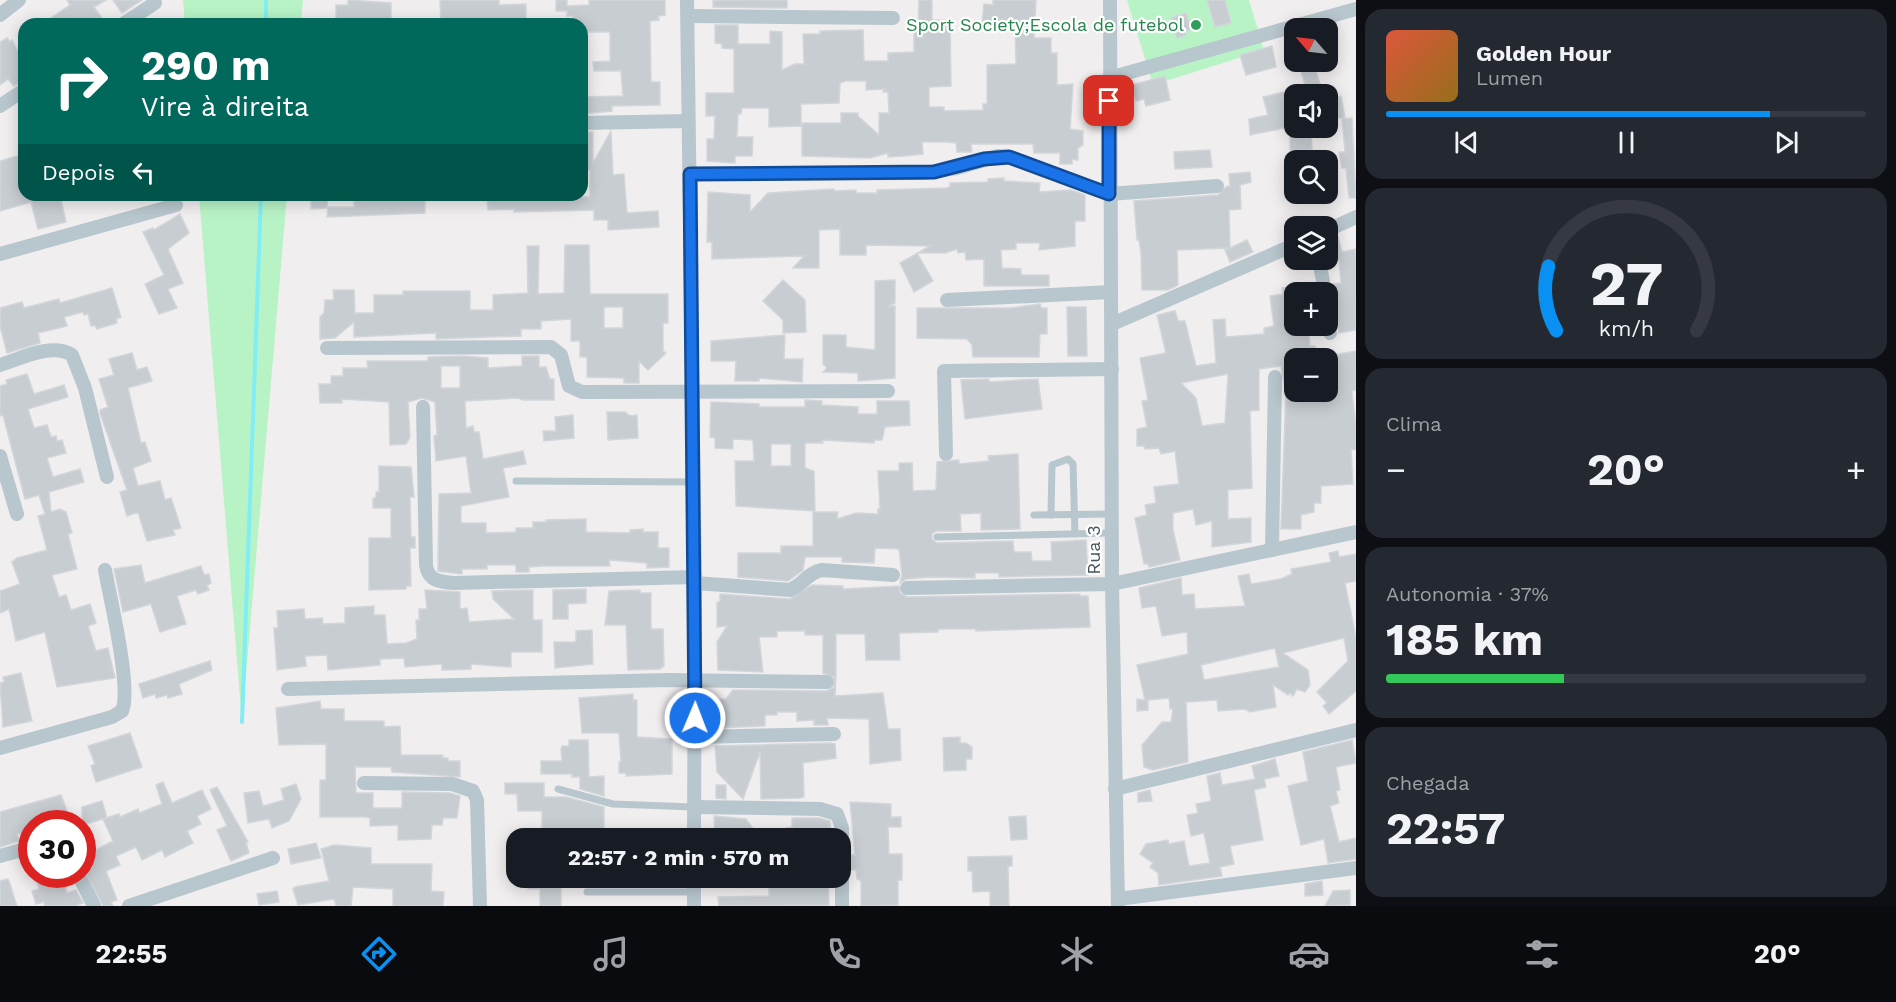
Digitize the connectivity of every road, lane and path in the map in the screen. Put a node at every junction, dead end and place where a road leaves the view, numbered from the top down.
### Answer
1 (19, 0) edge
2 (687, 0) edge
3 (1110, 0) edge
4 (155, 3) dead end
5 (1356, 9) edge
6 (0, 15) edge
7 (688, 16) junction
8 (132, 18) edge
9 (893, 18) dead end
10 (1109, 78) junction
11 (18, 94) edge
12 (0, 106) edge
13 (688, 121) junction
14 (588, 123) edge
15 (690, 174) junction
16 (1217, 186) dead end
17 (1109, 194) junction
18 (176, 205) dead end
19 (1356, 217) edge
20 (1338, 225) edge
21 (1284, 249) edge
22 (0, 254) edge
23 (1111, 292) junction
24 (947, 300) dead end
25 (1112, 324) junction
26 (327, 348) dead end
27 (0, 365) edge
28 (1112, 369) junction
29 (1275, 376) dead end
30 (693, 391) junction
31 (888, 391) dead end
32 (423, 406) dead end
33 (946, 454) dead end
34 (0, 456) edge
35 (107, 477) dead end
36 (516, 481) dead end
37 (694, 482) junction
38 (1112, 513) junction
39 (17, 514) dead end
40 (1051, 515) junction
41 (1035, 516) dead end
42 (1075, 516) junction
43 (1112, 532) junction
44 (1356, 532) edge
45 (1076, 534) junction
46 (937, 537) dead end
47 (1272, 550) junction
48 (105, 570) dead end
49 (893, 575) dead end
50 (695, 580) junction
51 (1112, 584) junction
52 (907, 588) dead end
53 (695, 680) junction
54 (827, 682) dead end
55 (288, 689) dead end
56 (1356, 730) edge
57 (834, 734) dead end
58 (694, 737) junction
59 (0, 748) edge
60 (364, 783) dead end
61 (558, 789) dead end
62 (1115, 789) junction
63 (693, 807) junction
64 (694, 828) edge
65 (18, 851) edge
66 (0, 856) edge
67 (273, 858) dead end
68 (1356, 868) edge
69 (85, 888) edge
70 (587, 892) dead end
71 (694, 899) edge
72 (1118, 903) edge
73 (94, 906) edge
74 (129, 906) edge
75 (480, 906) edge
76 (842, 906) edge

1 - 6 street
2 - 7 street
3 - 10 street, Rua 3
4 - 8 street
5 - 10 street
7 - 9 street
7 - 13 street
10 - 17 street, Rua 3
11 - 12 street
13 - 14 street
13 - 15 street
15 - 17 street
15 - 30 street
16 - 17 street
17 - 23 street, Rua 3
18 - 22 street
19 - 20 street
21 - 25 street
23 - 24 street
23 - 25 street, Rua 3
25 - 28 street, Rua 3
26 - 30 street
27 - 35 street
28 - 33 street
28 - 38 street, Rua 3
29 - 47 street
30 - 31 street
30 - 37 street
32 - 50 street
34 - 39 street
36 - 37 lane
37 - 50 street
38 - 42 lane
38 - 43 street, Rua 3
40 - 41 lane
40 - 42 lane
40 - 42 lane
42 - 45 lane
43 - 45 lane
43 - 51 street, Rua 3
44 - 47 street
45 - 46 lane
47 - 51 street
48 - 59 street
49 - 50 street
50 - 53 street
51 - 52 street
51 - 62 street, Rua 3
53 - 54 street
53 - 55 street
53 - 58 street
56 - 62 street
57 - 58 street
58 - 63 street
60 - 75 street
61 - 63 lane
62 - 72 street, Rua 3
63 - 64 street
63 - 76 street
65 - 66 street
67 - 74 street
68 - 72 street
69 - 73 street
70 - 71 lane

